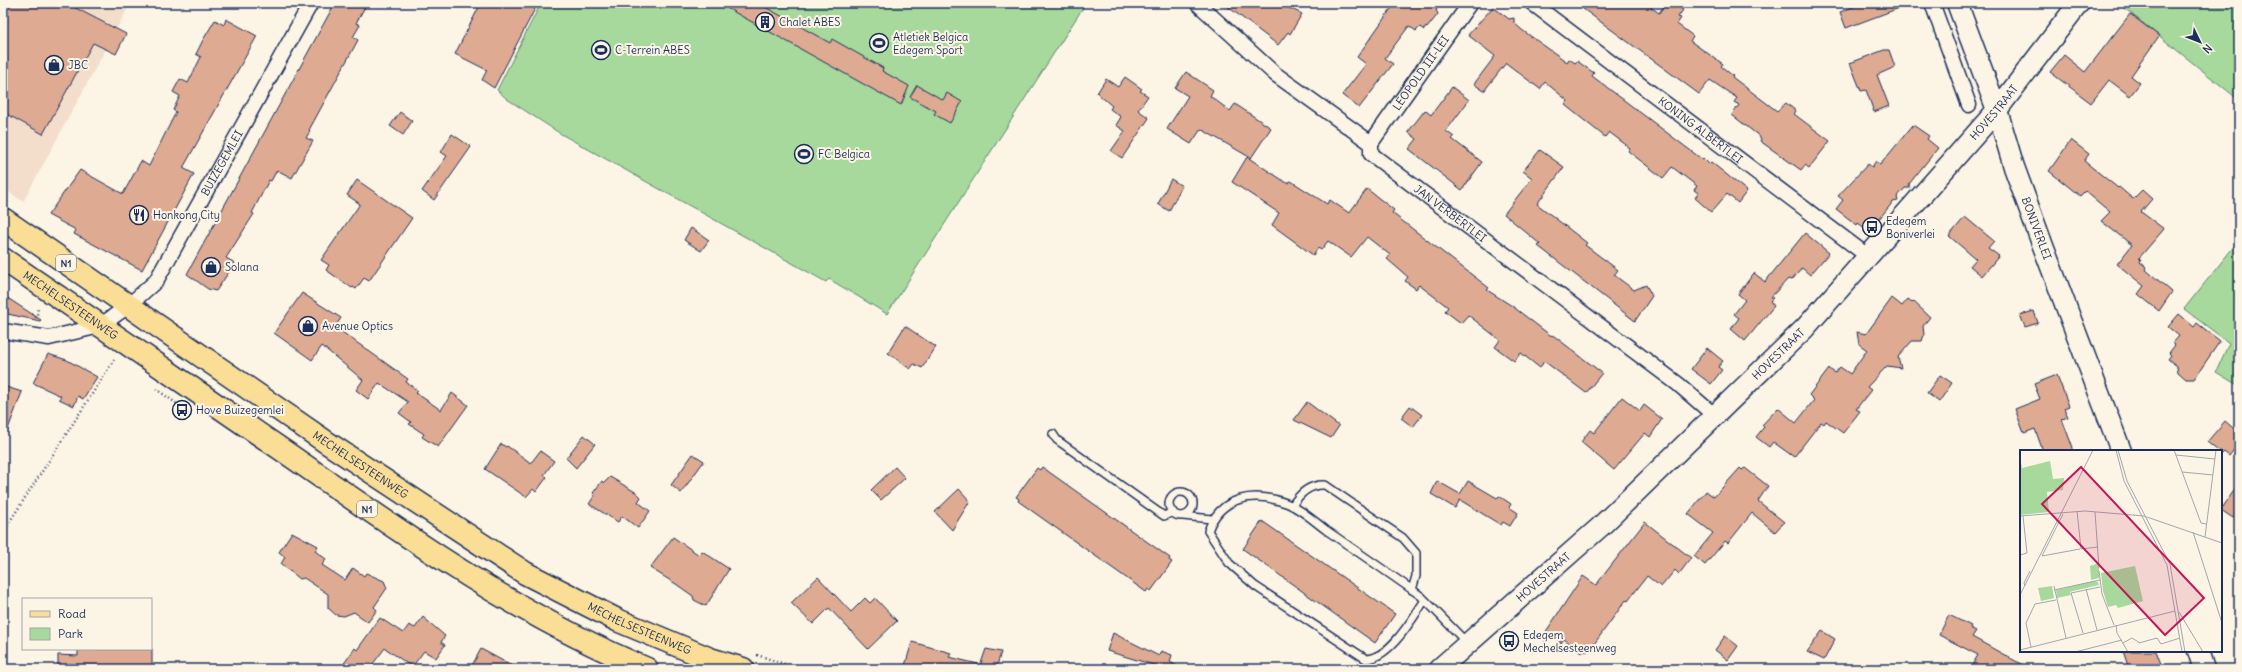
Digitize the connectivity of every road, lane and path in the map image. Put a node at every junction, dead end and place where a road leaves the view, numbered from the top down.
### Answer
1 (311, 3) edge
2 (1197, 3) edge
3 (1470, 3) edge
4 (1532, 3) edge
5 (1932, 3) edge
6 (1957, 3) edge
7 (2079, 3) edge
8 (1969, 105) dead end
9 (1997, 110) junction
10 (1371, 143) junction
11 (3, 219) edge
12 (1869, 257) junction
13 (3, 259) edge
14 (128, 306) junction
15 (100, 326) junction
16 (3, 331) edge
17 (114, 360) dead end
18 (1715, 416) junction
19 (1053, 434) dead end
20 (2121, 450) edge
21 (1292, 506) junction
22 (1212, 519) junction
23 (3, 532) edge
24 (1412, 590) junction
25 (1425, 600) junction
26 (1468, 643) junction
27 (2198, 652) edge
28 (749, 662) edge
29 (647, 669) edge
30 (800, 669) edge
31 (1439, 669) edge
32 (2204, 669) edge

1 - 14 street, BUIZEGEMLEI
2 - 10 street
3 - 10 street, LEOPOLD III-LEI
4 - 12 street, KONING ALBERTLEI
5 - 8 street
6 - 9 street, BONIVERLEI
7 - 9 street, HOVESTRAAT
9 - 12 street, HOVESTRAAT
9 - 20 street, BONIVERLEI
10 - 18 street, JAN VERBERTLEI
11 - 14 main road, MECHELSESTEENWEG / N1
12 - 18 street, HOVESTRAAT
13 - 15 main road, MECHELSESTEENWEG / N1
14 - 15 street, BUIZEGEMLEI
14 - 28 main road, MECHELSESTEENWEG / N1
15 - 16 street
15 - 29 main road, MECHELSESTEENWEG / N1
17 - 23 path
18 - 26 street, HOVESTRAAT
19 - 22 lane
21 - 22 lane
21 - 24 lane
21 - 24 lane
22 - 25 lane
24 - 25 lane
25 - 26 lane
26 - 31 street, HOVESTRAAT
27 - 32 street
28 - 30 path

